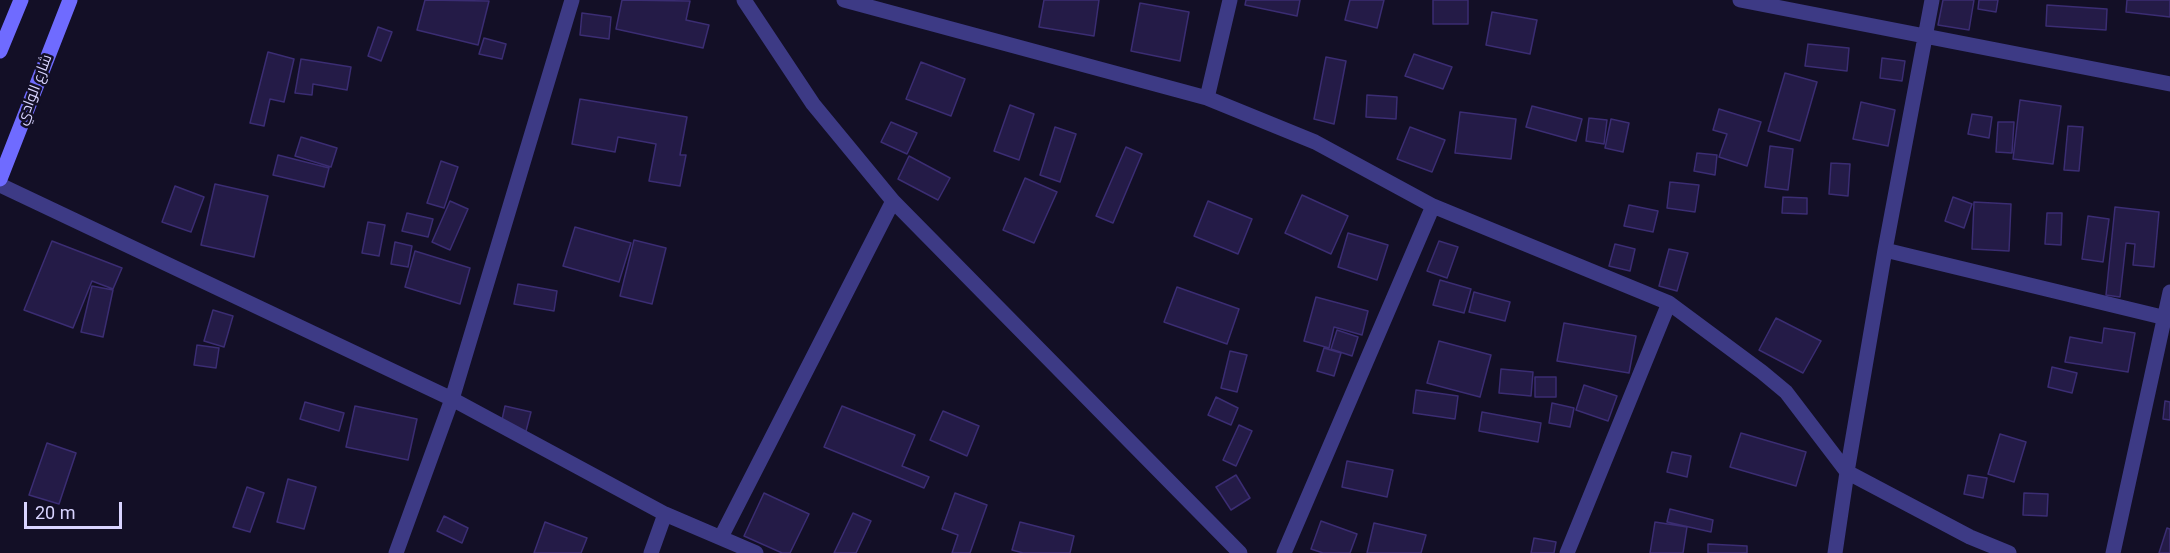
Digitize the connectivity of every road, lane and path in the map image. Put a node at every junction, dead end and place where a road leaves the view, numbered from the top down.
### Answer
1 (21, 0) edge
2 (70, 0) edge
3 (572, 0) edge
4 (744, 0) edge
5 (844, 0) edge
6 (1230, 0) edge
7 (1740, 0) edge
8 (1932, 0) edge
9 (1927, 35) junction
10 (0, 51) edge
11 (2170, 84) edge
12 (1207, 98) junction
13 (0, 179) edge
14 (0, 184) edge
15 (893, 201) junction
16 (1433, 206) junction
17 (1885, 250) junction
18 (2170, 292) edge
19 (1669, 303) junction
20 (2168, 319) edge
21 (452, 399) junction
22 (1846, 472) junction
23 (665, 514) junction
24 (721, 537) junction
25 (396, 553) edge
26 (651, 553) edge
27 (756, 553) edge
28 (1240, 553) edge
29 (1284, 553) edge
30 (1567, 553) edge
31 (1835, 553) edge
32 (2009, 553) edge
33 (2113, 553) edge

1 - 10 main road
2 - 13 main road, شارع الوادي
3 - 21 street
4 - 15 street
5 - 12 street
6 - 12 street
7 - 9 street
8 - 9 street
9 - 11 street
9 - 17 street
12 - 16 street
14 - 21 street
15 - 24 street
15 - 28 street
16 - 19 street
16 - 29 street
17 - 20 street
17 - 22 street
18 - 20 street
19 - 22 street
19 - 30 street
20 - 33 street
21 - 23 street
21 - 25 street
22 - 31 street
22 - 32 street
23 - 24 street
23 - 26 street
24 - 27 street

